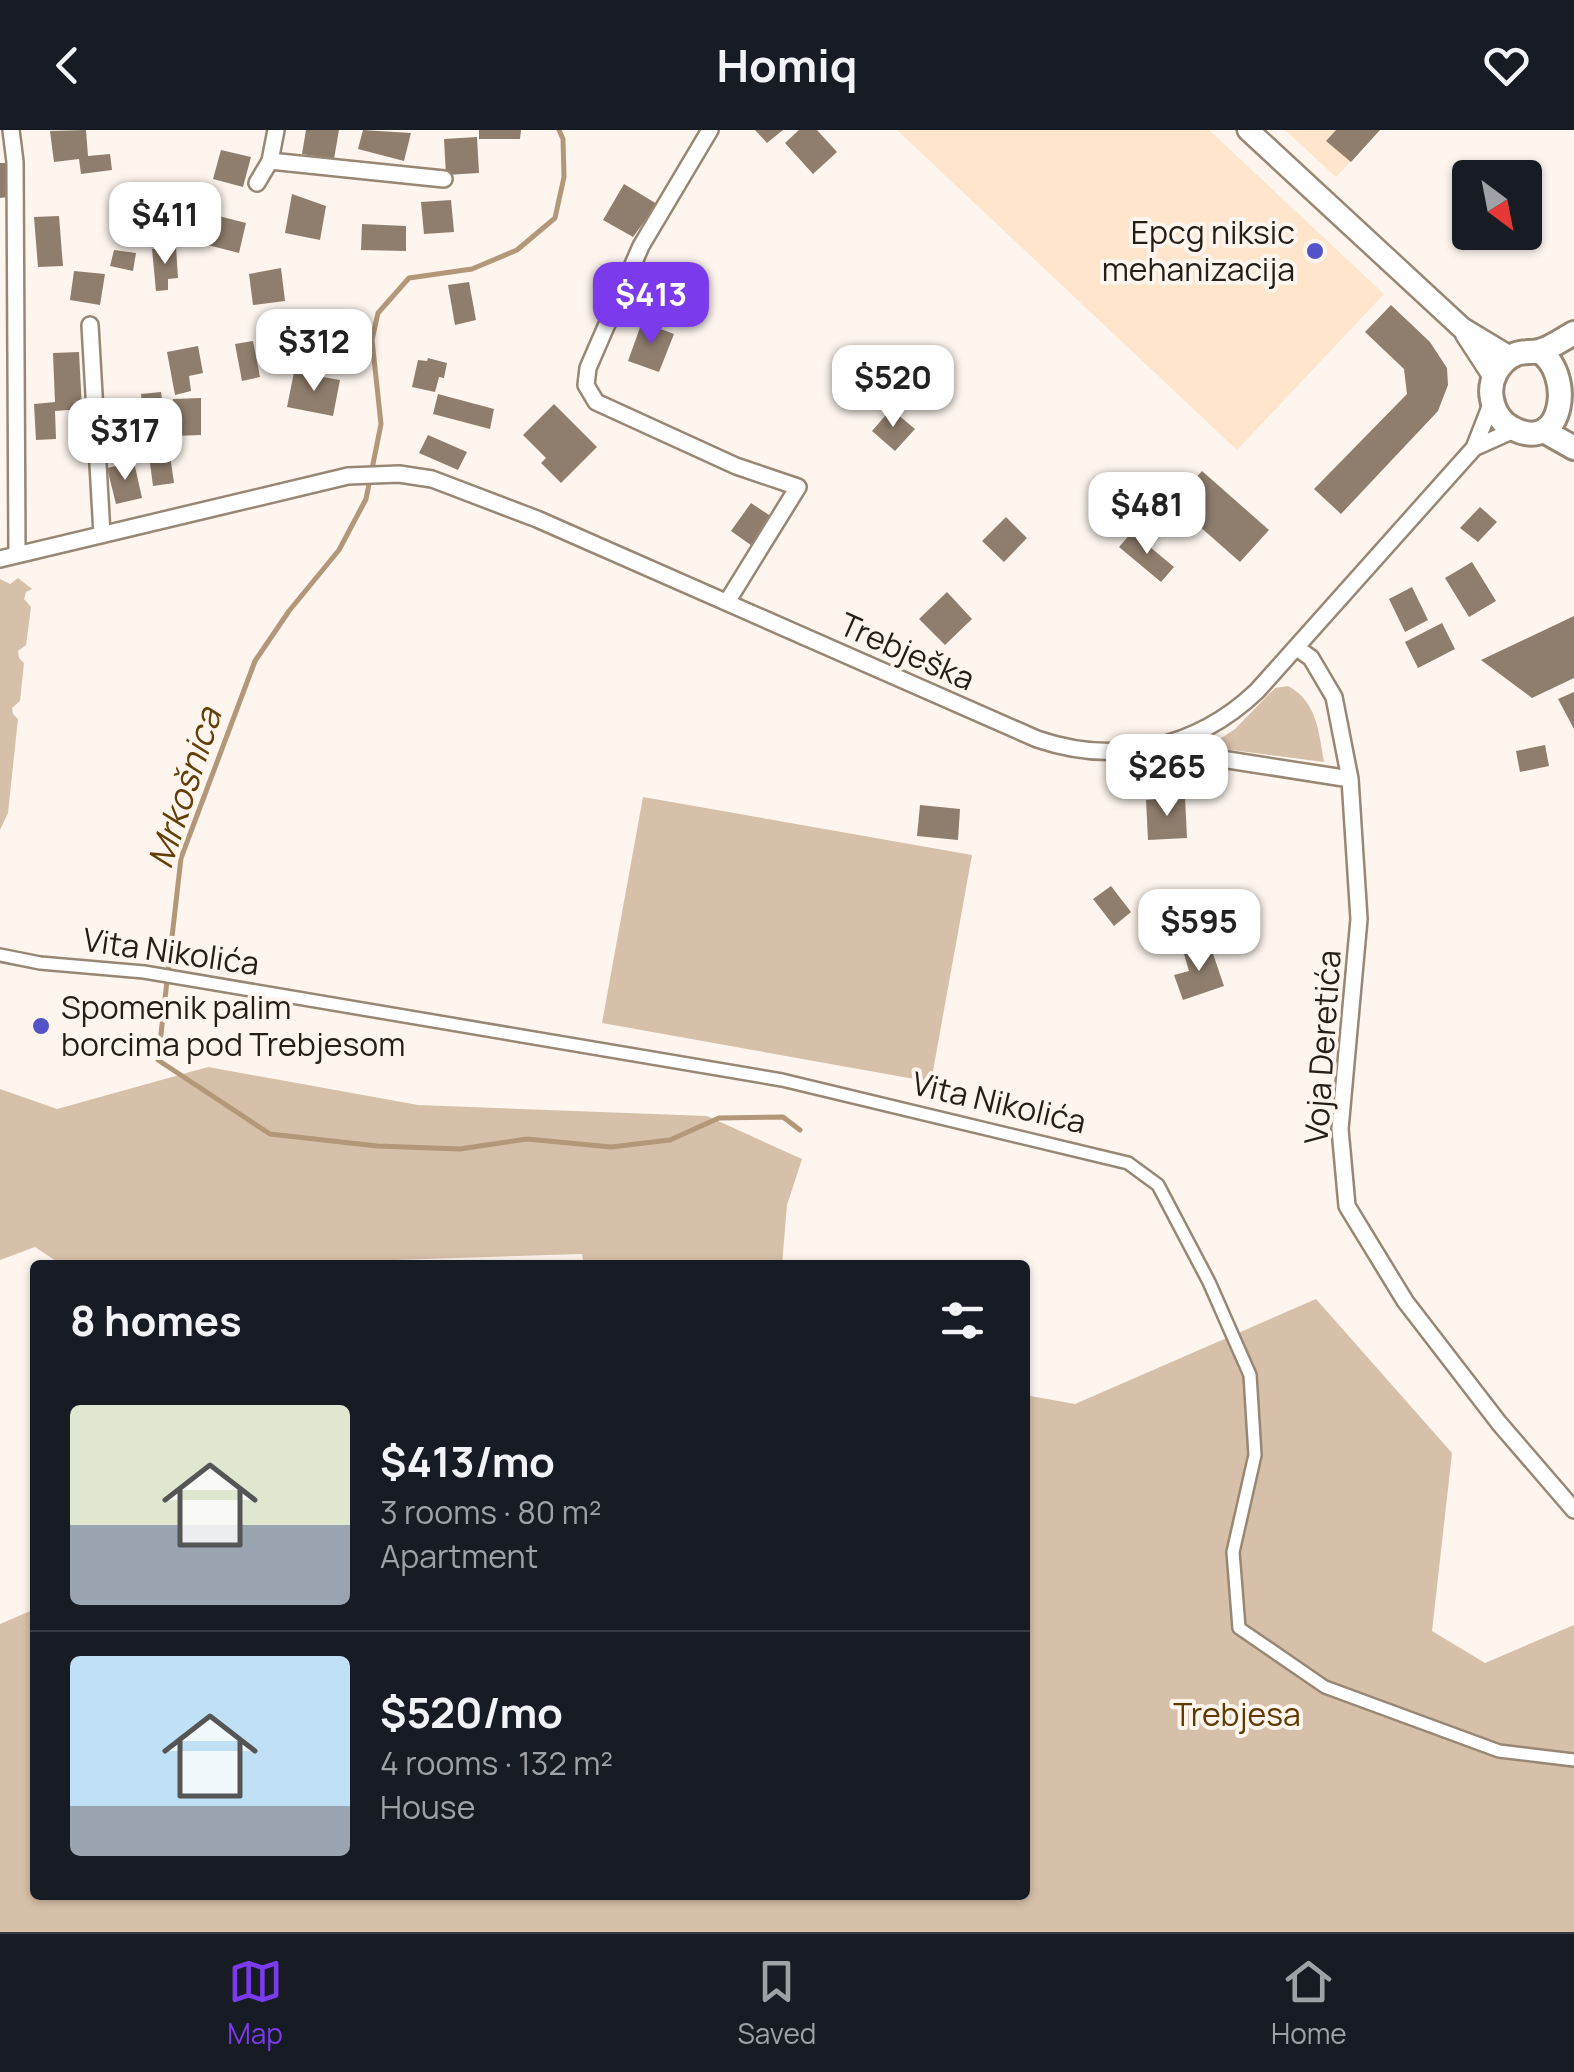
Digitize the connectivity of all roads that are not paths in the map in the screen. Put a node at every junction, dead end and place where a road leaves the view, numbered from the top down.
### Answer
1 (12, 130) edge
2 (276, 130) edge
3 (710, 130) edge
4 (1248, 130) edge
5 (270, 161) junction
6 (444, 179) dead end
7 (258, 182) dead end
8 (90, 325) dead end
9 (1462, 328) junction
10 (1574, 333) edge
11 (1538, 352) junction
12 (1510, 357) junction
13 (1494, 377) junction
14 (1573, 381) edge
15 (1492, 402) junction
16 (1572, 410) edge
17 (1514, 430) junction
18 (1544, 432) junction
19 (1474, 448) junction
20 (1574, 448) edge
21 (102, 534) junction
22 (17, 555) junction
23 (0, 559) edge
24 (727, 602) junction
25 (1297, 648) junction
26 (1180, 740) junction
27 (1350, 780) junction
28 (0, 955) edge
29 (1574, 1510) edge
30 (1574, 1760) edge

1 - 22 street
2 - 5 street
3 - 24 street
4 - 9 street
5 - 6 street
5 - 7 street
8 - 21 street
9 - 12 street
9 - 13 street
10 - 11 main road
11 - 12 main road
11 - 14 main road
12 - 13 main road
13 - 15 main road
14 - 16 main road
15 - 17 main road
15 - 19 street
16 - 18 main road
17 - 18 main road
17 - 19 street
18 - 20 main road
19 - 25 street, Trebješka
21 - 22 street
21 - 24 street, Trebješka
22 - 23 street
24 - 26 street, Trebješka
25 - 26 street, Trebješka
25 - 27 street, Voja Deretića
26 - 27 street
27 - 29 street, Voja Deretića
28 - 30 street, Vita Nikolića

